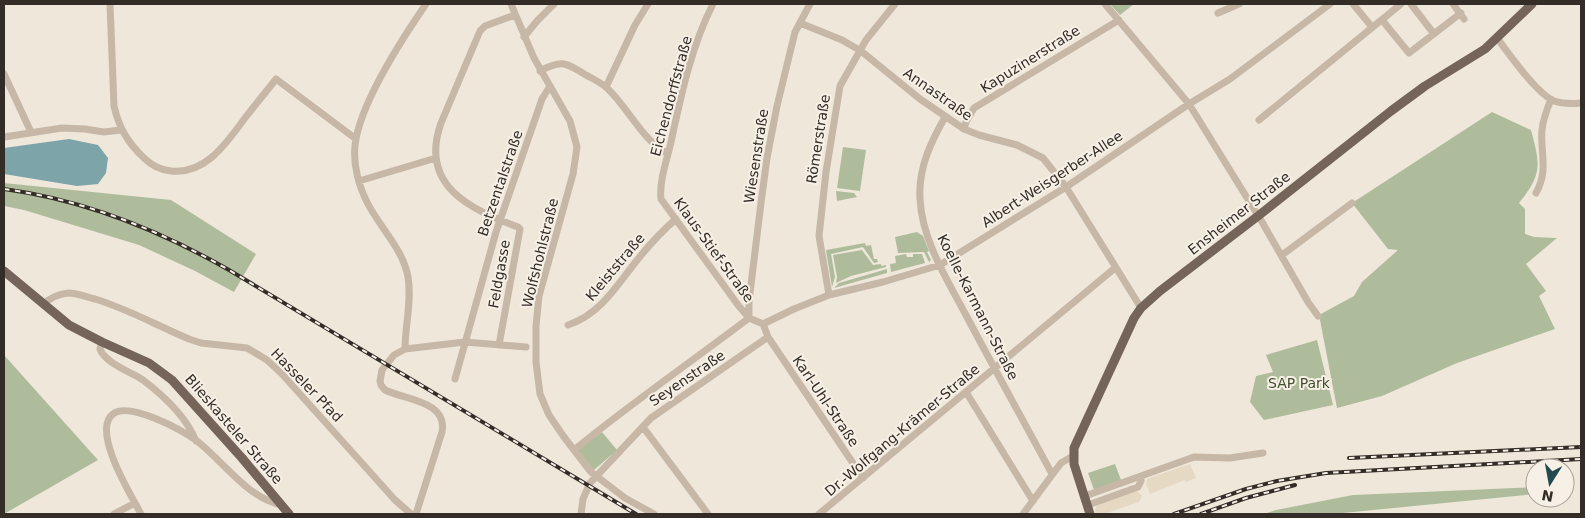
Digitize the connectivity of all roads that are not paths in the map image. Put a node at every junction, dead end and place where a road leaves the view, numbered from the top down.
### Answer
1 (110, 4) edge
2 (426, 4) edge
3 (511, 4) edge
4 (554, 4) edge
5 (648, 4) edge
6 (713, 4) edge
7 (810, 4) edge
8 (895, 4) edge
9 (1105, 4) edge
10 (1240, 4) edge
11 (1330, 4) edge
12 (1353, 4) edge
13 (1401, 4) edge
14 (1411, 4) edge
15 (1453, 4) edge
16 (1532, 4) edge
17 (1218, 13) dead end
18 (515, 15) junction
19 (1119, 20) junction
20 (1382, 20) junction
21 (800, 23) junction
22 (1372, 28) junction
23 (1434, 34) junction
24 (524, 37) junction
25 (1497, 38) junction
26 (860, 50) junction
27 (540, 71) junction
28 (4, 74) edge
29 (550, 86) junction
30 (606, 87) junction
31 (1551, 99) junction
32 (1189, 104) junction
33 (1581, 104) edge
34 (945, 116) junction
35 (1259, 120) dead end
36 (964, 129) junction
37 (121, 130) junction
38 (31, 132) junction
39 (4, 137) edge
40 (356, 139) junction
41 (668, 154) junction
42 (436, 158) junction
43 (665, 168) joint
44 (359, 181) junction
45 (1066, 187) junction
46 (1536, 192) dead end
47 (1352, 203) dead end
48 (1258, 216) junction
49 (676, 219) junction
50 (500, 220) junction
51 (1282, 255) junction
52 (940, 265) junction
53 (1115, 268) junction
54 (4, 271) edge
55 (829, 295) junction
56 (44, 304) junction
57 (1141, 308) junction
58 (1318, 316) dead end
59 (749, 318) junction
60 (763, 324) junction
61 (568, 325) dead end
62 (768, 337) junction
63 (102, 342) junction
64 (465, 342) junction
65 (500, 345) junction
66 (526, 347) dead end
67 (405, 349) junction
68 (994, 369) junction
69 (455, 379) dead end
70 (966, 392) junction
71 (643, 427) junction
72 (197, 441) junction
73 (574, 450) junction
74 (1264, 453) dead end
75 (1073, 456) junction
76 (1052, 474) junction
77 (596, 476) junction
78 (1141, 476) junction
79 (862, 478) junction
80 (1033, 502) junction
81 (135, 503) junction
82 (282, 505) junction
83 (1088, 505) edge
84 (828, 511) edge
85 (114, 514) edge
86 (142, 514) edge
87 (289, 514) edge
88 (410, 514) edge
89 (416, 514) edge
90 (581, 514) edge
91 (654, 514) edge
92 (708, 514) edge
93 (819, 514) edge
94 (1024, 514) edge

1 - 37 street
2 - 40 street
3 - 18 street
4 - 24 street
5 - 30 street
6 - 41 street, Eichendorffstraße
7 - 21 street, Wiesenstraße
8 - 26 street, Römerstraße
9 - 19 street
10 - 17 street
11 - 32 street, Albert-Weisgerber-Allee
12 - 22 street
13 - 20 street
14 - 23 street
15 - 23 street
16 - 25 main road, Ensheimer Straße
18 - 24 street
18 - 42 street
19 - 32 street
19 - 36 street, Kapuzinerstraße
20 - 22 street
20 - 23 street
21 - 26 street, Annastraße
21 - 59 street, Wiesenstraße
22 - 35 street
24 - 27 street
25 - 31 street
25 - 48 main road, Ensheimer Straße
26 - 34 street, Annastraße
26 - 55 street, Römerstraße
27 - 29 street
27 - 30 street
28 - 38 street
29 - 50 street, Betzentalstraße
29 - 73 street, Wolfshohlstraße
30 - 41 street
31 - 33 street
31 - 46 street
32 - 45 street, Albert-Weisgerber-Allee
32 - 48 street
34 - 36 street, Annastraße
34 - 52 street, Koelle-Karmann-Straße
36 - 45 street, Annastraße
37 - 38 street
37 - 40 street
38 - 39 street
40 - 44 street
41 - 43 street, Eichendorffstraße
42 - 44 street
42 - 50 street
43 - 49 street, Klaus-Stief-Straße
44 - 67 street
45 - 52 street, Albert-Weisgerber-Allee
45 - 53 street, Annastraße
47 - 51 street
48 - 51 street
48 - 57 main road, Ensheimer Straße
49 - 59 street, Klaus-Stief-Straße
49 - 61 street, Kleiststraße
50 - 64 street, Betzentalstraße
50 - 65 street, Feldgasse
51 - 58 street
52 - 55 street, Albert-Weisgerber-Allee
52 - 68 street, Koelle-Karmann-Straße
53 - 57 street, Annastraße
53 - 68 street, Dr.-Wolfgang-Krämer-Straße
54 - 56 main road, Blieskasteler Straße
55 - 60 street, Albert-Weisgerber-Allee
56 - 63 main road, Blieskasteler Straße
56 - 88 street, Hasseler Pfad
57 - 75 main road, Ensheimer Straße
59 - 60 street
59 - 73 street
60 - 62 street
62 - 71 street, Seyenstraße
62 - 79 street, Karl-Uhl-Straße
63 - 72 street
63 - 82 main road, Blieskasteler Straße
64 - 65 street
64 - 67 street
64 - 69 street, Betzentalstraße
65 - 66 street
67 - 89 street
68 - 70 street, Dr.-Wolfgang-Krämer-Straße
68 - 76 street, Koelle-Karmann-Straße
70 - 79 street, Dr.-Wolfgang-Krämer-Straße
70 - 80 street
71 - 77 street, Seyenstraße
71 - 92 street
72 - 81 street
72 - 82 street
73 - 77 street, Wolfshohlstraße
74 - 78 street
75 - 76 street
75 - 83 main road
76 - 80 street
77 - 90 street, Seyenstraße
77 - 91 street, Wolfshohlstraße
78 - 83 street
78 - 83 street
79 - 84 street, Dr.-Wolfgang-Krämer-Straße
80 - 94 street
81 - 85 street
81 - 86 street
82 - 87 main road, Blieskasteler Straße
84 - 93 street, Dr.-Wolfgang-Krämer-Straße

